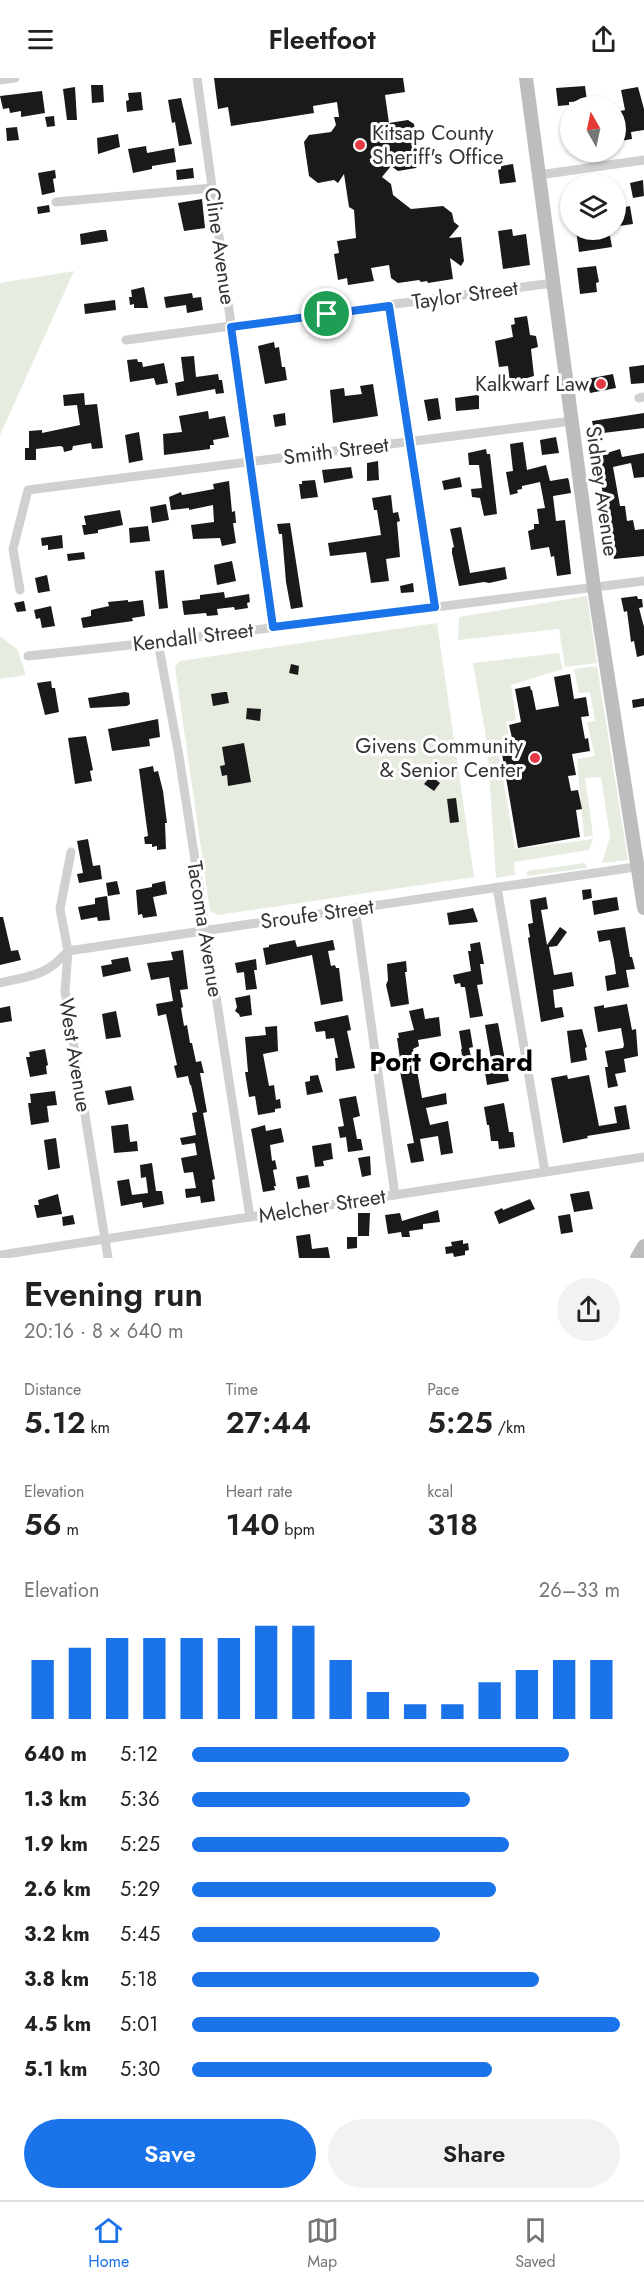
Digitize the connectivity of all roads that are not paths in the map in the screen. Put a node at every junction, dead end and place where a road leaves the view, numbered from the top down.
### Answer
1 (15, 78) edge
2 (197, 78) edge
3 (526, 78) edge
4 (0, 80) edge
5 (644, 159) edge
6 (539, 175) junction
7 (212, 188) junction
8 (56, 202) dead end
9 (553, 283) junction
10 (389, 306) junction
11 (231, 327) junction
12 (126, 340) dead end
13 (572, 421) junction
14 (411, 442) junction
15 (250, 462) junction
16 (644, 582) edge
17 (594, 588) junction
18 (20, 590) dead end
19 (435, 607) junction
20 (273, 627) junction
21 (158, 642) junction
22 (28, 656) dead end
23 (71, 852) dead end
24 (641, 866) edge
25 (497, 887) junction
26 (355, 908) junction
27 (644, 908) edge
28 (205, 931) junction
29 (68, 951) junction
30 (0, 983) edge
31 (644, 1156) edge
32 (545, 1172) junction
33 (395, 1195) junction
34 (250, 1217) junction
35 (105, 1239) junction
36 (644, 1246) edge
37 (0, 1255) edge
38 (108, 1258) edge
39 (637, 1258) edge

1 - 4 street
2 - 7 street, Cline Avenue
3 - 6 main road, Sidney Avenue
5 - 6 street
6 - 9 main road, Sidney Avenue
7 - 8 street
7 - 11 street, Cline Avenue
9 - 10 street, Taylor Street
9 - 13 main road, Sidney Avenue
10 - 11 street, Taylor Street
10 - 14 street
11 - 12 street, Taylor Street
11 - 15 street, Cline Avenue
13 - 14 street, Smith Street
13 - 17 main road, Sidney Avenue
14 - 15 street, Smith Street
14 - 19 street
15 - 18 street, Smith Street
15 - 20 street, Cline Avenue
16 - 17 street, Kendall Street
17 - 19 street, Kendall Street
17 - 24 main road, Sidney Avenue
19 - 20 street, Kendall Street
20 - 21 street, Kendall Street
21 - 22 street, Kendall Street
21 - 28 street, Tacoma Avenue
23 - 29 street, West Avenue
24 - 25 street, Sroufe Street
24 - 27 main road, Sidney Avenue
25 - 26 street, Sroufe Street
25 - 32 street
26 - 28 street, Sroufe Street
26 - 33 street
28 - 29 street, Sroufe Street
28 - 34 street, Tacoma Avenue
29 - 30 street
29 - 35 street, West Avenue
31 - 32 street, Melcher Street
32 - 33 street, Melcher Street
33 - 34 street, Melcher Street
34 - 35 street, Melcher Street
35 - 37 street, Melcher Street
35 - 38 street, West Avenue
36 - 39 main road

